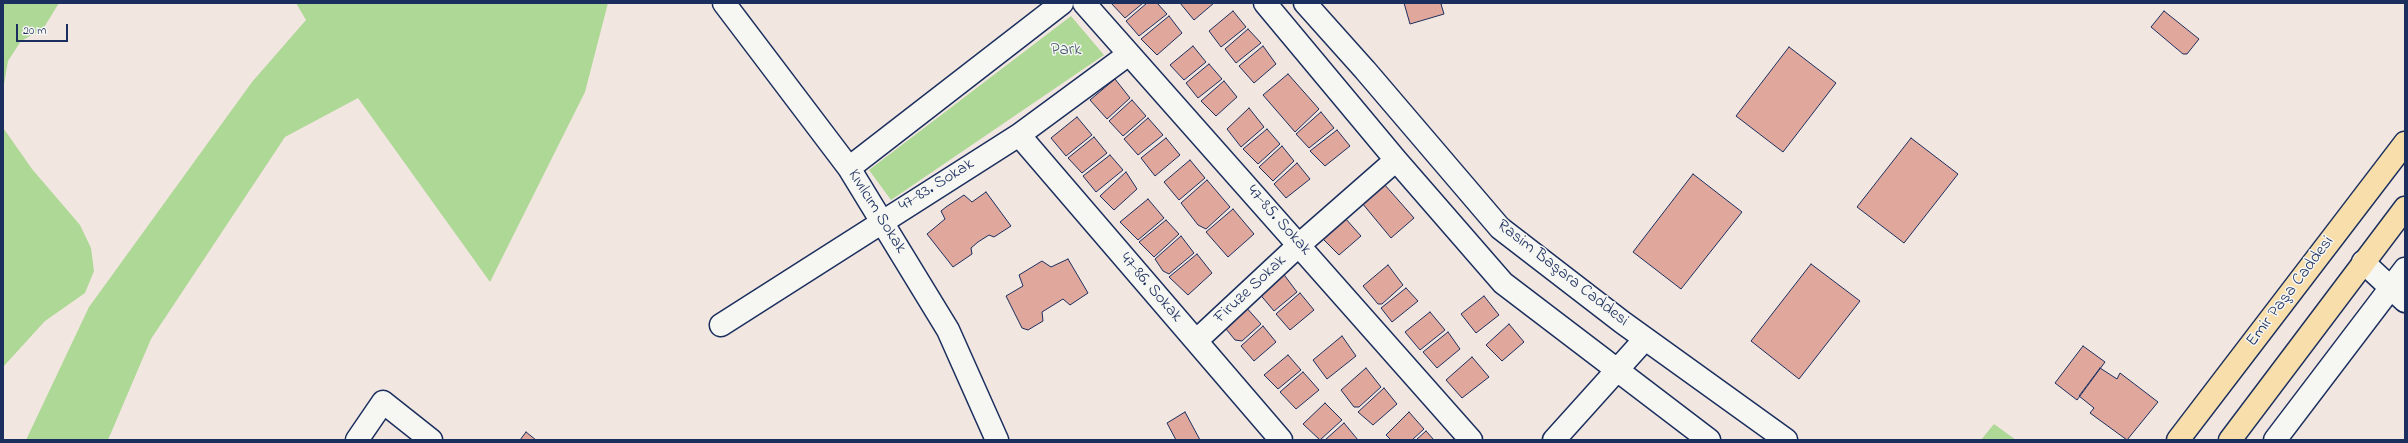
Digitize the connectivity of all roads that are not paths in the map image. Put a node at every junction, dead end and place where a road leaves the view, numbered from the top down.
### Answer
1 (724, 3) edge
2 (1062, 3) edge
3 (1084, 3) edge
4 (1305, 3) edge
5 (1275, 6) edge
6 (1129, 54) junction
7 (1019, 135) junction
8 (2405, 143) edge
9 (1396, 160) junction
10 (849, 168) junction
11 (2405, 208) edge
12 (881, 222) junction
13 (1299, 245) junction
14 (2363, 262) junction
15 (2405, 269) edge
16 (2398, 294) edge
17 (721, 325) dead end
18 (1645, 339) junction
19 (1196, 341) junction
20 (1616, 369) junction
21 (1553, 437) edge
22 (357, 440) edge
23 (431, 440) edge
24 (997, 440) edge
25 (1281, 440) edge
26 (1471, 440) edge
27 (1708, 440) edge
28 (1786, 440) edge
29 (2178, 440) edge
30 (2230, 440) edge
31 (2275, 440) edge

1 - 10 street, Kıvılcım Sokak
2 - 10 street
3 - 6 street, 47-85. Sokak
4 - 18 street, Rasim Başara Caddesi
5 - 9 street, Rasim Başara Caddesi
6 - 7 street, 47-83. Sokak
6 - 13 street, 47-85. Sokak
7 - 12 street, 47-83. Sokak
7 - 19 street, 47-86. Sokak
8 - 29 main road, Emir Paşa Caddesi
9 - 13 street, Firuze Sokak
9 - 20 street, Rasim Başara Caddesi
10 - 12 street, Kıvılcım Sokak
11 - 14 main road
12 - 17 street, 47-83. Sokak
12 - 24 street, Kıvılcım Sokak
13 - 19 street, Firuze Sokak
13 - 26 street, 47-85. Sokak
14 - 16 street
14 - 30 main road
15 - 16 street
16 - 31 street
18 - 20 street
18 - 28 street, Rasim Başara Caddesi
19 - 25 street, 47-86. Sokak
20 - 21 street
20 - 27 street, Rasim Başara Caddesi
22 - 23 street

